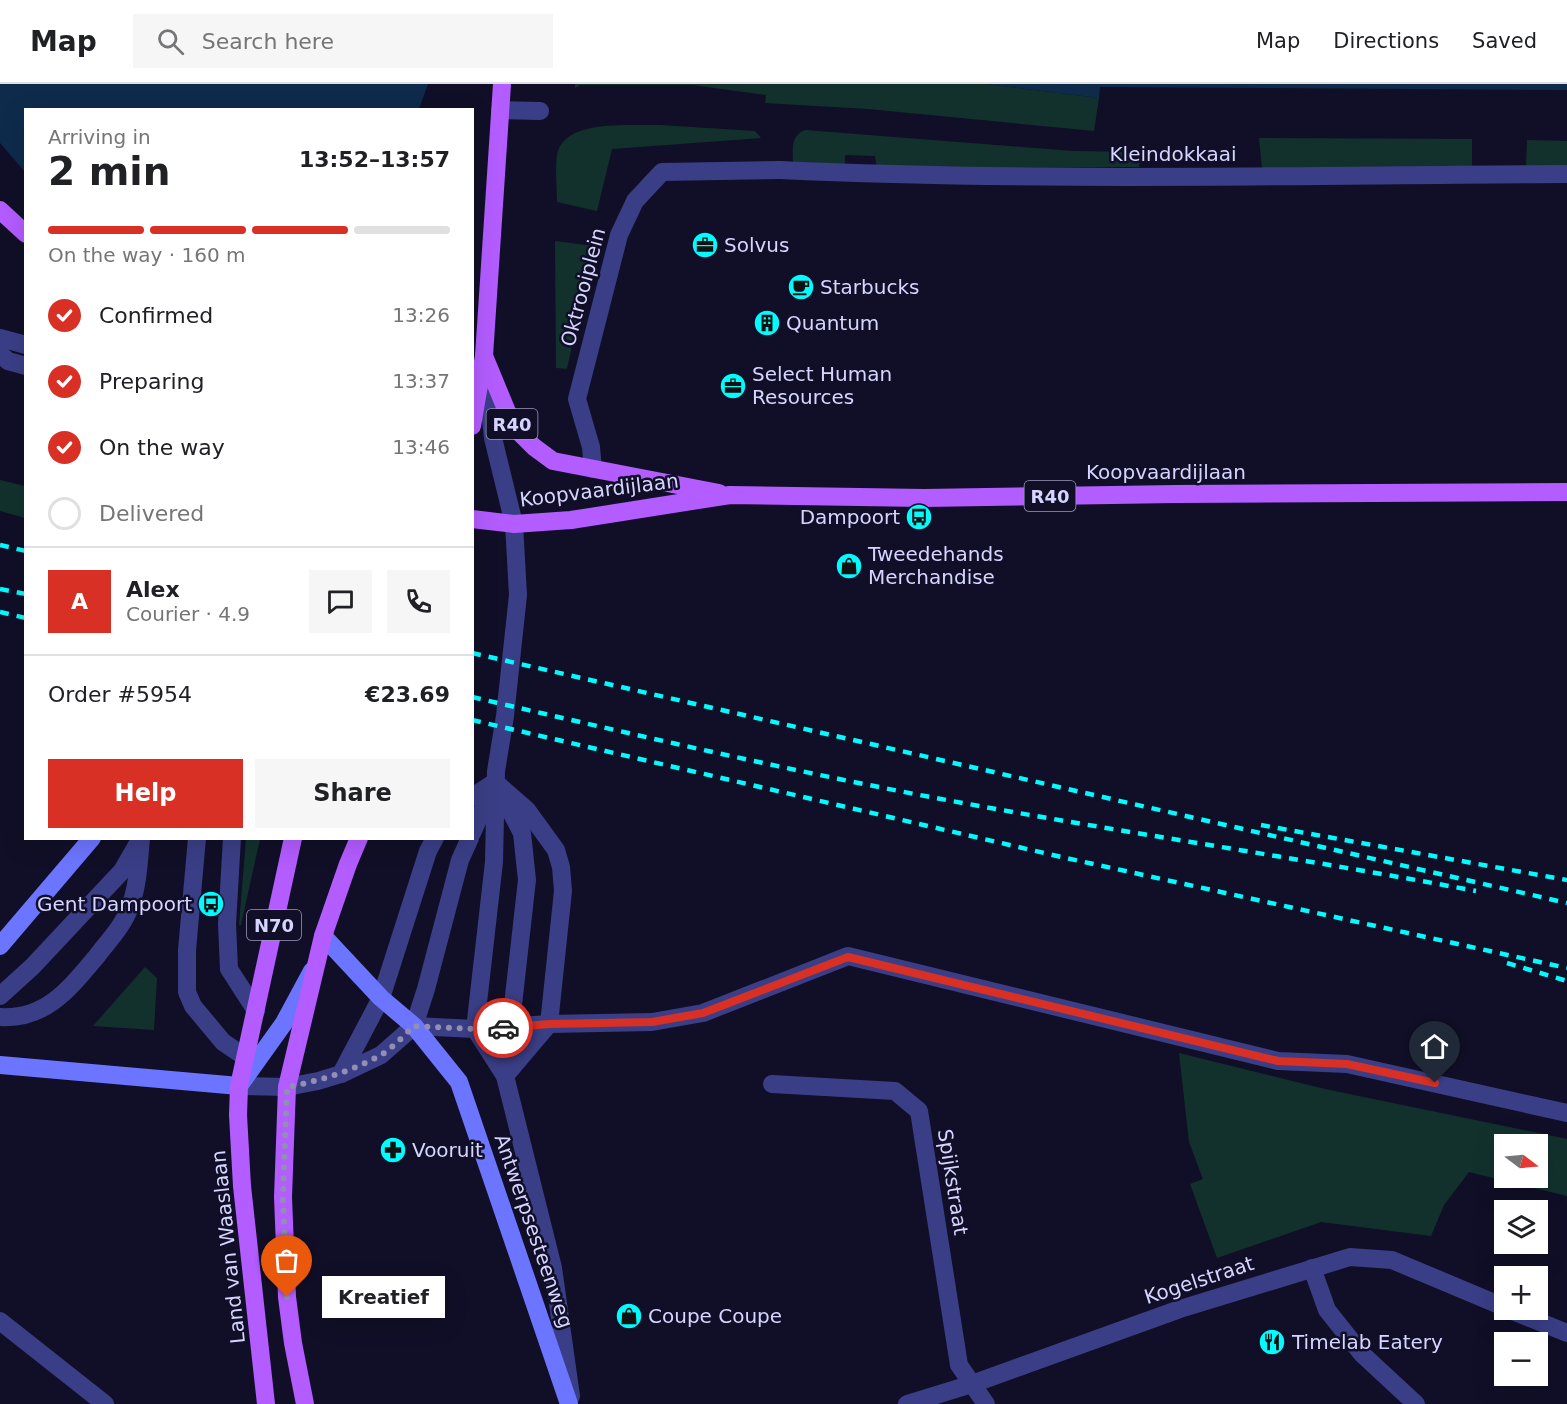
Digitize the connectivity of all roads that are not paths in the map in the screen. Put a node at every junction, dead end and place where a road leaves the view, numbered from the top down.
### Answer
1 (502, 84) edge
2 (500, 110) junction
3 (540, 111) dead end
4 (780, 170) joint
5 (1567, 174) edge
6 (0, 210) edge
7 (24, 232) edge
8 (0, 338) edge
9 (24, 344) edge
10 (0, 354) edge
11 (484, 356) junction
12 (24, 366) edge
13 (474, 375) edge
14 (474, 414) edge
15 (592, 469) junction
16 (1567, 492) edge
17 (730, 495) junction
18 (474, 519) edge
19 (514, 524) junction
20 (495, 782) junction
21 (474, 796) edge
22 (474, 829) edge
23 (90, 840) edge
24 (140, 840) edge
25 (141, 840) edge
26 (197, 840) edge
27 (232, 840) edge
28 (293, 840) edge
29 (358, 840) edge
30 (434, 840) edge
31 (469, 840) edge
32 (323, 936) junction
33 (0, 946) edge
34 (316, 962) junction
35 (0, 996) edge
36 (381, 998) junction
37 (256, 1011) junction
38 (0, 1017) edge
39 (549, 1024) junction
40 (414, 1026) junction
41 (511, 1027) junction
42 (475, 1029) junction
43 (245, 1057) junction
44 (0, 1065) edge
45 (341, 1074) junction
46 (505, 1076) junction
47 (772, 1084) dead end
48 (239, 1086) junction
49 (287, 1087) junction
50 (1567, 1113) edge
51 (1312, 1268) junction
52 (1494, 1303) edge
53 (1535, 1320) edge
54 (0, 1321) edge
55 (1567, 1333) edge
56 (972, 1384) junction
57 (267, 1402) edge
58 (105, 1404) edge
59 (305, 1404) edge
60 (571, 1404) edge
61 (908, 1404) edge
62 (986, 1404) edge
63 (1416, 1404) edge

1 - 2 main road, R40
2 - 3 street
2 - 11 main road, R40
4 - 5 street, Kleindokkaai
4 - 15 street, Oktrooiplein
6 - 7 main road
8 - 9 street
10 - 12 street
11 - 13 main road, R40
11 - 14 main road
11 - 15 main road, Koopvaardijlaan / R40
11 - 19 street
15 - 17 main road, Koopvaardijlaan / R40
16 - 17 main road, Koopvaardijlaan / R40
17 - 19 main road, Koopvaardijlaan / R40
18 - 19 main road, Koopvaardijlaan / R40
19 - 20 street
20 - 21 street
20 - 22 street
20 - 39 street
20 - 41 street
20 - 42 street
23 - 33 main road
24 - 35 street
25 - 38 street
26 - 43 street
27 - 37 street
28 - 37 main road, N70
29 - 32 main road, N70
30 - 36 street
31 - 40 street
32 - 34 main road, N70
32 - 36 main road, Antwerpsesteenweg
34 - 48 main road
34 - 49 main road, N70
36 - 40 main road, Antwerpsesteenweg
36 - 45 street
37 - 43 main road, N70
39 - 41 street
39 - 46 street
39 - 50 street
40 - 42 street
40 - 45 street
40 - 60 main road, Antwerpsesteenweg
41 - 42 street
41 - 46 street
42 - 46 street
43 - 48 main road, N70
44 - 48 main road
45 - 49 street
46 - 60 street
47 - 56 street, Spijkstraat
48 - 49 street
48 - 57 main road, Land van Waaslaan / N70
49 - 59 main road, N70
51 - 52 street, Kogelstraat
51 - 56 street, Kogelstraat
51 - 63 street
53 - 55 street
54 - 58 street
56 - 61 street, Kogelstraat
56 - 62 street, Spijkstraat

